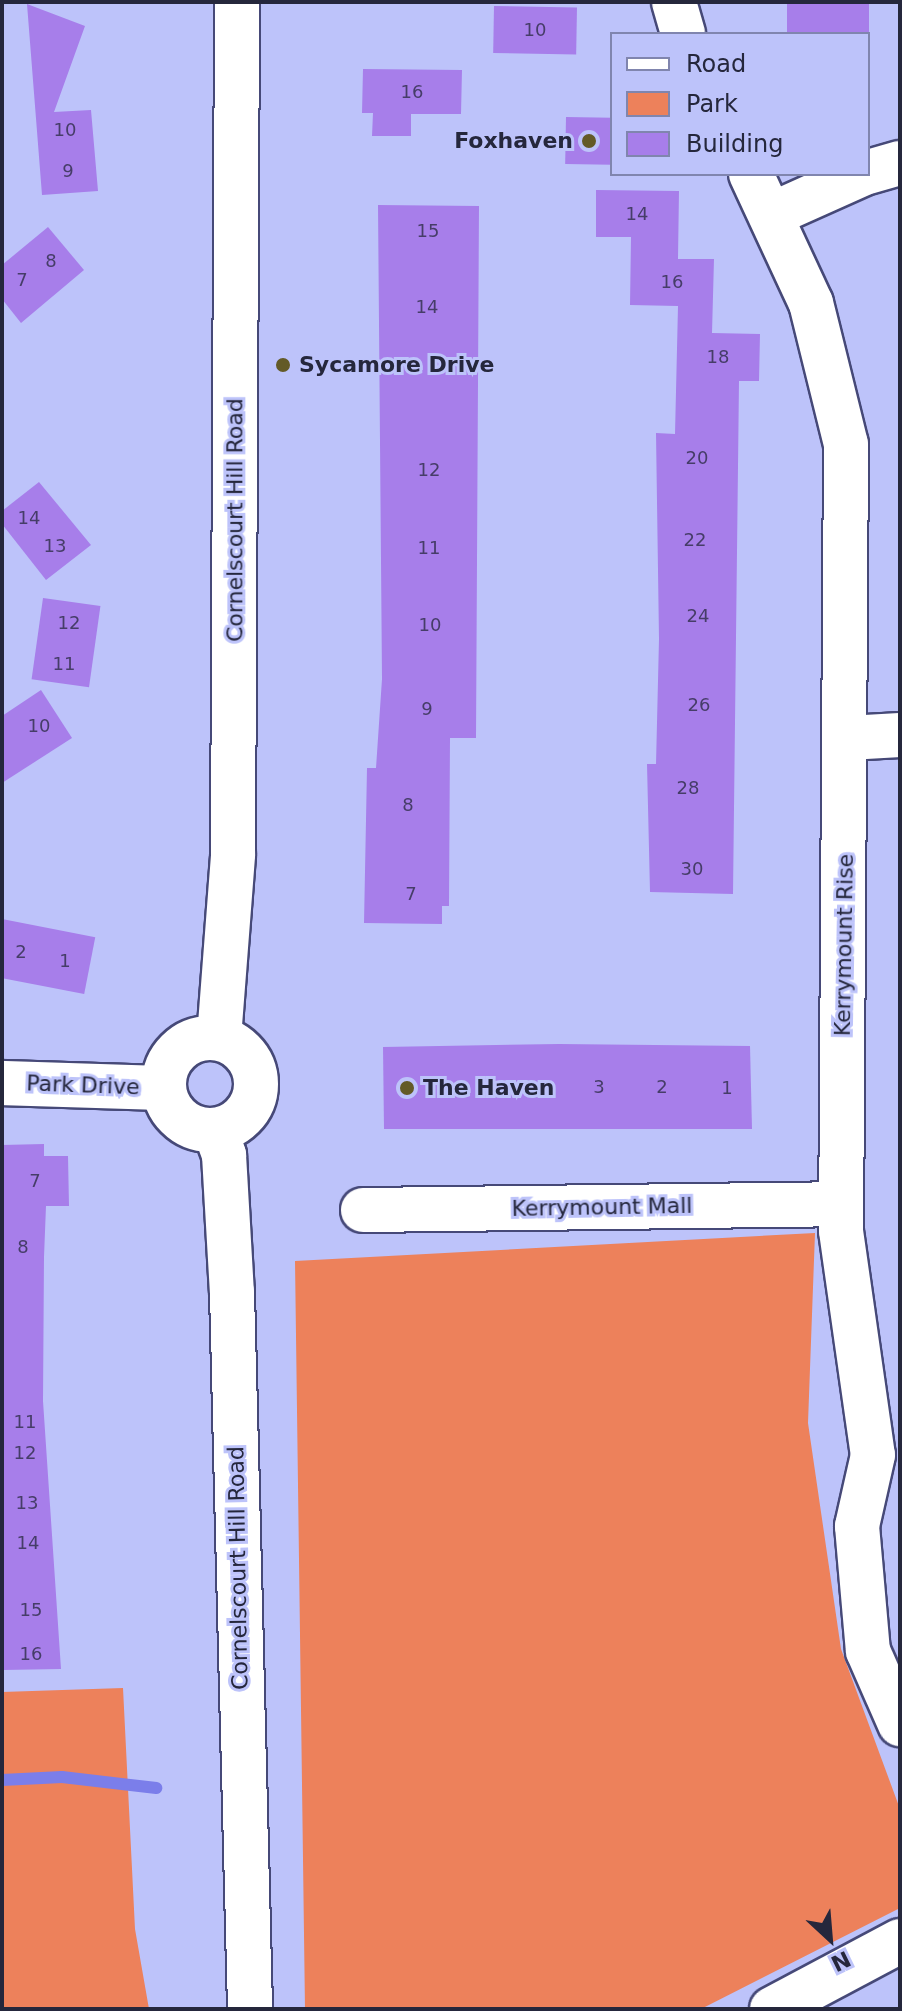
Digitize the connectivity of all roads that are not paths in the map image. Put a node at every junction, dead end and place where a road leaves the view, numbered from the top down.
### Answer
1 (237, 2) edge
2 (674, 2) edge
3 (682, 32) edge
4 (900, 163) edge
5 (870, 172) edge
6 (752, 176) edge
7 (858, 176) edge
8 (773, 214) junction
9 (900, 735) edge
10 (848, 738) junction
11 (219, 1038) junction
12 (2, 1083) edge
13 (164, 1088) junction
14 (215, 1130) junction
15 (840, 1204) junction
16 (363, 1210) dead end
17 (887, 1454) edge
18 (900, 1724) edge
19 (900, 1941) edge
20 (250, 2009) edge
21 (772, 2009) edge

1 - 11 street, Cornelscourt Hill Road
2 - 3 street
4 - 5 street
6 - 8 street, Kerrymount Rise
7 - 8 street
8 - 10 street, Kerrymount Rise
9 - 10 street
10 - 15 street, Kerrymount Rise
11 - 13 street
11 - 14 street
12 - 13 street, Park Drive
13 - 14 street
14 - 20 street, Cornelscourt Hill Road
15 - 16 street, Kerrymount Mall
15 - 17 street, Kerrymount Rise
17 - 18 street, Kerrymount Rise
19 - 21 street

